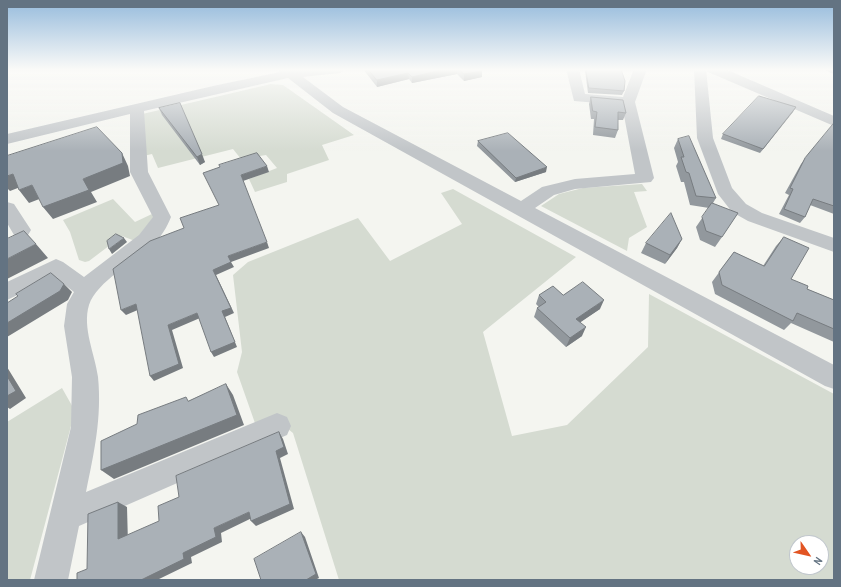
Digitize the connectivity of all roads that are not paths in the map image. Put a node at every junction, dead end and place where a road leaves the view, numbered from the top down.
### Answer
1 (185, 96) edge
2 (320, 96) edge
3 (579, 96) edge
4 (630, 96) edge
5 (702, 96) edge
6 (777, 96) edge
7 (628, 102) junction
8 (137, 108) junction
9 (834, 121) edge
10 (7, 139) edge
11 (7, 208) edge
12 (520, 210) junction
13 (21, 230) dead end
14 (834, 245) edge
15 (87, 290) junction
16 (7, 292) edge
17 (834, 378) edge
18 (277, 426) dead end
19 (65, 516) junction
20 (51, 580) edge

1 - 8 street
2 - 12 street
3 - 7 street
4 - 7 street
5 - 14 street
6 - 9 street
7 - 12 street
8 - 10 street
8 - 15 street
11 - 13 street
12 - 17 street
15 - 16 street
15 - 19 street
18 - 19 street
19 - 20 street

